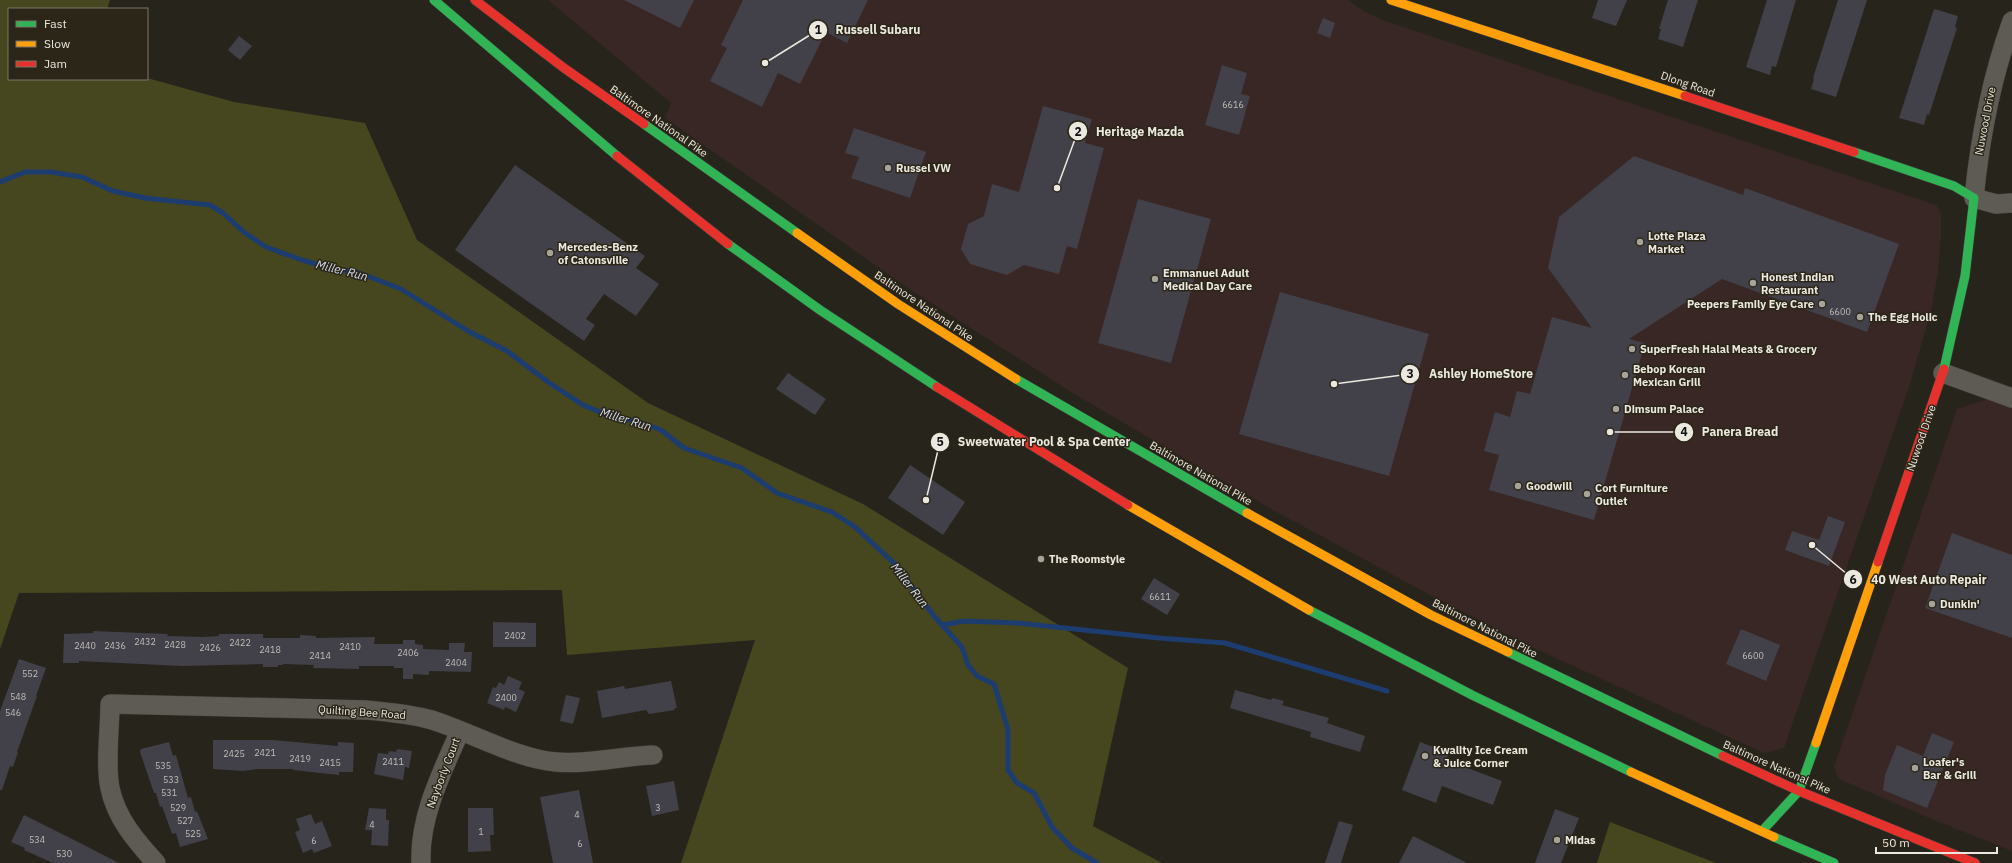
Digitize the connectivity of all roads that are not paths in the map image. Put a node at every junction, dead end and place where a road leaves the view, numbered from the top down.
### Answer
1 (434, 0) edge
2 (475, 0) edge
3 (1391, 0) edge
4 (2012, 20) edge
5 (1974, 198) junction
6 (2012, 203) edge
7 (1943, 373) junction
8 (2012, 398) edge
9 (460, 731) junction
10 (653, 755) dead end
11 (1799, 791) junction
12 (1762, 831) junction
13 (156, 863) edge
14 (421, 863) edge
15 (1834, 863) edge
16 (1975, 863) edge

1 - 12 main road
2 - 11 main road, Baltimore National Pike
3 - 5 main road, Dlong Road
4 - 5 street, Nuwood Drive
5 - 6 street
5 - 7 main road, Nuwood Drive
7 - 8 street
7 - 11 main road, Nuwood Drive
9 - 10 street, Quilting Bee Road
9 - 13 street, Quilting Bee Road
9 - 14 street, Nayborly Court
11 - 12 main road, Nuwood Drive
11 - 16 main road, Baltimore National Pike
12 - 15 main road

